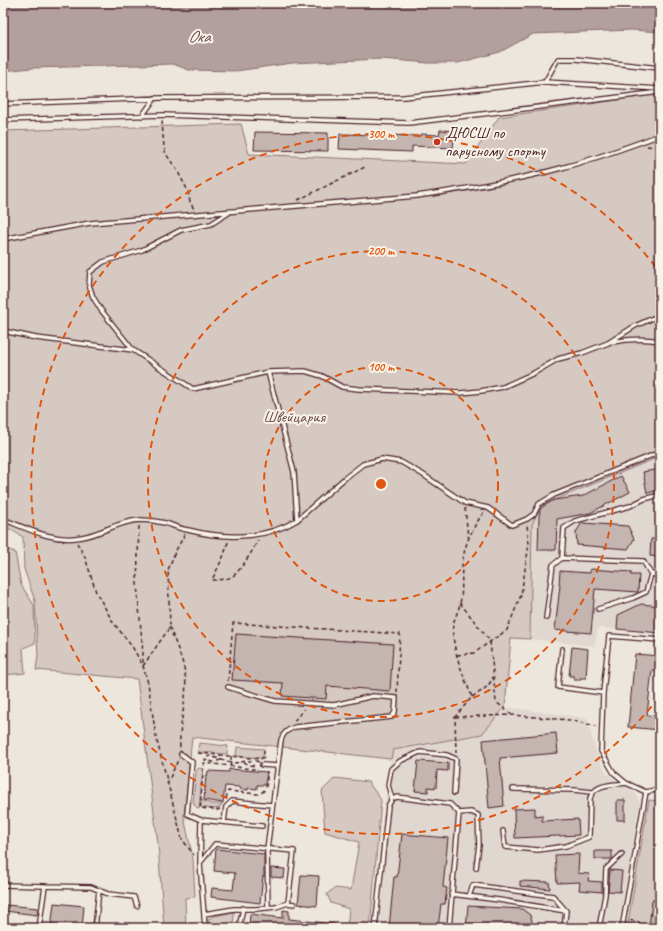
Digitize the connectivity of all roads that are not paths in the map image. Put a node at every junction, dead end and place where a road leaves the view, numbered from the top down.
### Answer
1 (660, 68) edge
2 (545, 82) junction
3 (660, 89) edge
4 (660, 92) edge
5 (155, 98) junction
6 (3, 104) edge
7 (142, 116) junction
8 (3, 120) edge
9 (660, 135) edge
10 (230, 212) junction
11 (3, 239) edge
12 (660, 315) edge
13 (3, 331) edge
14 (660, 341) edge
15 (608, 343) junction
16 (133, 350) junction
17 (268, 372) junction
18 (660, 452) edge
19 (660, 496) edge
20 (3, 519) edge
21 (297, 520) junction
22 (562, 558) junction
23 (651, 574) junction
24 (660, 575) edge
25 (598, 609) dead end
26 (546, 618) dead end
27 (660, 640) edge
28 (562, 649) dead end
29 (228, 687) road end
30 (603, 693) junction
31 (181, 754) road end
32 (262, 765) dead end
33 (277, 766) junction
34 (626, 783) junction
35 (513, 789) dead end
36 (660, 789) edge
37 (592, 792) junction
38 (646, 792) junction
39 (454, 793) dead end
40 (392, 798) junction
41 (272, 805) junction
42 (459, 813) junction
43 (201, 820) junction
44 (224, 822) junction
45 (262, 826) dead end
46 (503, 831) dead end
47 (267, 849) junction
48 (622, 854) dead end
49 (200, 863) junction
50 (476, 868) dead end
51 (3, 885) edge
52 (46, 886) junction
53 (99, 890) junction
54 (451, 894) junction
55 (468, 896) junction
56 (288, 903) junction
57 (294, 904) dead end
58 (137, 906) dead end
59 (243, 908) junction
60 (268, 908) junction
61 (566, 911) junction
62 (204, 914) junction
63 (39, 928) edge
64 (95, 928) edge
65 (205, 928) edge
66 (240, 928) edge
67 (375, 928) edge
68 (449, 928) edge
69 (564, 928) edge
70 (598, 928) edge
71 (622, 928) edge

1 - 2 lane
2 - 3 lane
2 - 5 lane
4 - 7 lane
5 - 6 lane
5 - 7 lane
7 - 8 lane
9 - 10 lane
10 - 11 lane
10 - 16 lane
12 - 15 lane
13 - 16 lane
14 - 15 lane
15 - 17 lane
16 - 17 lane
17 - 21 lane
18 - 21 lane
19 - 22 lane
20 - 21 lane
22 - 23 lane
22 - 26 lane
23 - 24 lane
23 - 25 lane
27 - 30 lane
28 - 30 lane
29 - 33 lane
30 - 34 lane
31 - 43 lane
32 - 33 lane
33 - 41 lane
34 - 37 lane
34 - 38 lane
35 - 37 lane
36 - 38 lane
37 - 46 lane
38 - 71 lane
39 - 40 lane
40 - 42 lane
40 - 67 lane
41 - 44 lane
41 - 47 lane
42 - 50 lane
42 - 54 lane
43 - 44 lane
43 - 49 lane
44 - 45 lane
47 - 49 lane
47 - 56 lane
47 - 60 lane
48 - 70 lane
49 - 62 lane
51 - 52 lane
52 - 53 lane
52 - 63 lane
53 - 58 lane
53 - 64 lane
54 - 55 lane
54 - 68 lane
55 - 61 lane
55 - 61 lane
56 - 57 lane
56 - 60 lane
59 - 60 lane
59 - 62 lane
59 - 66 lane
61 - 69 lane
62 - 65 lane

